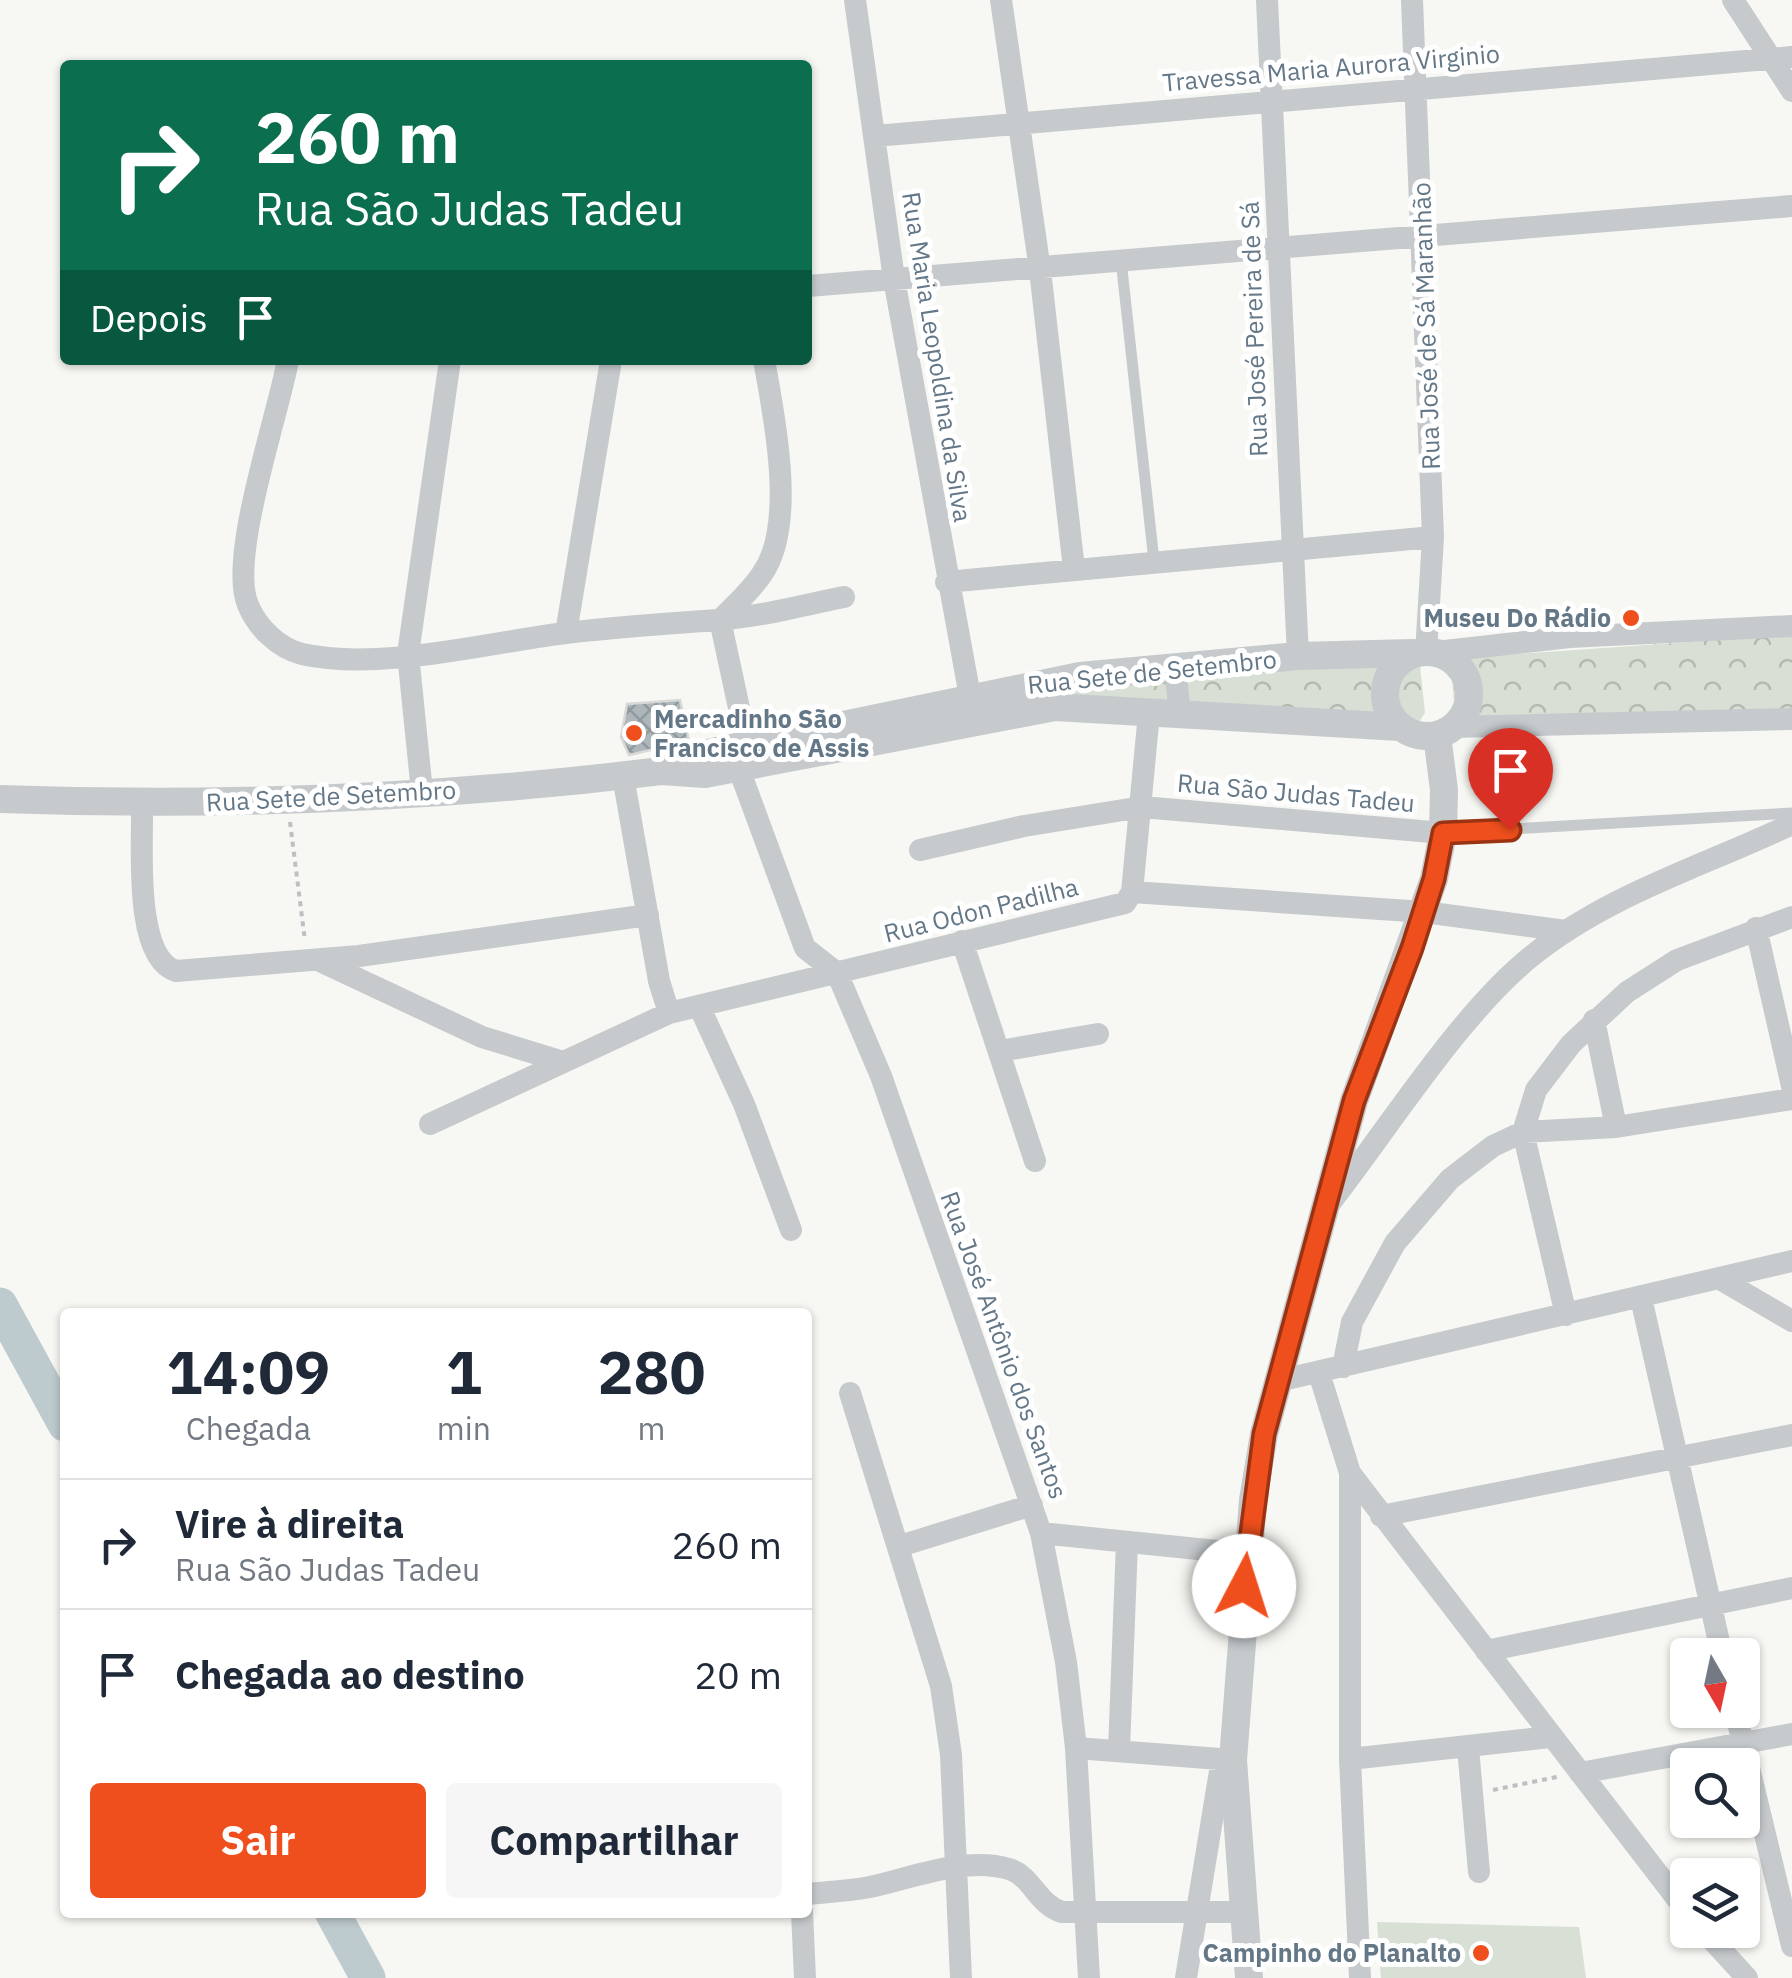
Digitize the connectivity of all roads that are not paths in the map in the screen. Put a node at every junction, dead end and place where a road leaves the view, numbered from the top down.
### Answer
1 (855, 0) edge
2 (1001, 0) edge
3 (1267, 0) edge
4 (1412, 0) edge
5 (1732, 0) edge
6 (1782, 58) edge
7 (1417, 86) junction
8 (1792, 90) edge
9 (1273, 100) junction
10 (1020, 124) junction
11 (876, 136) junction
12 (1792, 206) edge
13 (1423, 234) junction
14 (1278, 248) junction
15 (1121, 260) junction
16 (1040, 270) junction
17 (894, 279) junction
18 (812, 286) edge
19 (287, 365) edge
20 (449, 365) edge
21 (609, 365) edge
22 (765, 365) edge
23 (1433, 537) junction
24 (1290, 548) junction
25 (1154, 561) junction
26 (1074, 569) junction
27 (946, 582) junction
28 (844, 597) dead end
29 (720, 620) junction
30 (1792, 626) edge
31 (566, 633) junction
32 (1425, 653) junction
33 (408, 654) junction
34 (1298, 656) junction
35 (1175, 667) junction
36 (1039, 696) junction
37 (972, 710) junction
38 (1148, 713) junction
39 (1180, 715) junction
40 (1792, 719) edge
41 (1400, 727) junction
42 (1445, 731) junction
43 (743, 757) junction
44 (624, 776) junction
45 (422, 792) junction
46 (0, 799) edge
47 (142, 804) junction
48 (1142, 807) junction
49 (1792, 813) edge
50 (1792, 824) edge
51 (1443, 833) junction
52 (920, 850) dead end
53 (1132, 892) junction
54 (1424, 912) junction
55 (648, 914) junction
56 (1792, 917) edge
57 (1756, 928) junction
58 (1566, 931) junction
59 (962, 941) junction
60 (314, 962) junction
61 (836, 973) junction
62 (700, 1008) junction
63 (669, 1013) junction
64 (1594, 1020) junction
65 (1098, 1034) dead end
66 (1000, 1051) junction
67 (560, 1061) junction
68 (1792, 1086) edge
69 (1792, 1098) edge
70 (430, 1124) dead end
71 (1616, 1127) junction
72 (1523, 1132) junction
73 (1035, 1161) dead end
74 (1324, 1210) junction
75 (792, 1230) dead end
76 (1792, 1262) edge
77 (1720, 1279) junction
78 (1641, 1298) junction
79 (1566, 1315) junction
80 (1792, 1321) edge
81 (1343, 1366) junction
82 (1320, 1373) junction
83 (1278, 1382) junction
84 (850, 1393) dead end
85 (1792, 1435) edge
86 (1677, 1459) junction
87 (1350, 1473) junction
88 (1032, 1505) junction
89 (1381, 1516) junction
90 (1041, 1533) junction
91 (1127, 1542) junction
92 (900, 1546) junction
93 (1247, 1554) junction
94 (1792, 1588) edge
95 (1710, 1606) junction
96 (1718, 1638) edge
97 (1486, 1651) junction
98 (1740, 1728) edge
99 (1792, 1734) edge
100 (1550, 1737) junction
101 (1744, 1743) junction
102 (1076, 1748) junction
103 (1468, 1748) junction
104 (1120, 1750) junction
105 (1350, 1759) junction
106 (1227, 1760) junction
107 (1580, 1773) junction
108 (953, 1868) junction
109 (1479, 1872) dead end
110 (1785, 1888) edge
111 (1670, 1889) edge
112 (812, 1894) edge
113 (1086, 1910) junction
114 (1195, 1911) junction
115 (1244, 1912) junction
116 (802, 1918) edge
117 (1792, 1946) edge
118 (1720, 1948) edge
119 (805, 1978) edge
120 (961, 1978) edge
121 (1089, 1978) edge
122 (1186, 1978) edge
123 (1249, 1978) edge
124 (1360, 1978) edge
125 (1747, 1978) edge

1 - 11 street, Rua Maria Leopoldina da Silva
2 - 10 street
3 - 9 street, Rua José Pereira de Sá
4 - 7 street, Rua José de Sá Maranhão
5 - 6 street
6 - 7 street, Travessa Maria Aurora Virginio
6 - 8 street
7 - 9 street, Travessa Maria Aurora Virginio
7 - 13 street, Rua José de Sá Maranhão
9 - 10 street, Travessa Maria Aurora Virginio
9 - 14 street, Rua José Pereira de Sá
10 - 11 street, Travessa Maria Aurora Virginio
10 - 16 street
11 - 17 street, Rua Maria Leopoldina da Silva
12 - 13 street
13 - 14 street
13 - 23 street, Rua José de Sá Maranhão
14 - 15 street
14 - 24 street, Rua José Pereira de Sá
15 - 16 street
15 - 25 lane
16 - 17 street
16 - 26 street
17 - 18 street
17 - 27 street, Rua Maria Leopoldina da Silva
19 - 33 street
20 - 33 street
21 - 31 street
22 - 29 street
23 - 24 street
23 - 32 street, Rua José de Sá Maranhão
24 - 25 street
24 - 34 street, Rua José Pereira de Sá
25 - 26 street
26 - 27 street
27 - 37 street, Rua Maria Leopoldina da Silva
28 - 29 street
29 - 31 street
29 - 43 street, Rua José Antônio dos Santos
30 - 32 street
31 - 33 street
32 - 34 street, Rua Sete de Setembro
32 - 41 street
32 - 42 street
33 - 45 street
34 - 35 street, Rua Sete de Setembro
35 - 36 street, Rua Sete de Setembro
35 - 39 street
36 - 37 street, Rua Sete de Setembro
36 - 38 street, Rua Sete de Setembro
37 - 43 street, Rua Sete de Setembro
38 - 39 street, Rua Sete de Setembro
38 - 48 street
39 - 41 street, Rua Sete de Setembro
40 - 42 street
41 - 42 street
42 - 51 street
43 - 44 street, Rua Sete de Setembro
43 - 61 street, Rua José Antônio dos Santos
44 - 45 street, Rua Sete de Setembro
44 - 55 street
45 - 47 street, Rua Sete de Setembro
46 - 47 street, Rua Sete de Setembro
47 - 60 street
48 - 51 street, Rua São Judas Tadeu
48 - 52 street, Rua São Judas Tadeu
48 - 53 street
49 - 51 lane, Rua São Judas Tadeu
50 - 58 street
51 - 54 street
53 - 54 street, Rua Odon Padilha
53 - 59 street, Rua Odon Padilha
54 - 58 street, Rua Odon Padilha
54 - 74 street
55 - 60 street
55 - 63 street
56 - 57 street
57 - 64 street
57 - 68 street
58 - 74 street
59 - 61 street, Rua Odon Padilha
59 - 66 street
60 - 67 street
61 - 62 street, Rua Odon Padilha
61 - 88 street, Rua José Antônio dos Santos
62 - 63 street, Rua Odon Padilha
62 - 75 street
63 - 67 street, Rua Odon Padilha
64 - 71 street
64 - 72 street
65 - 66 street
66 - 73 street
67 - 70 street, Rua Odon Padilha
69 - 71 street
71 - 72 street
72 - 79 street
72 - 81 street
74 - 83 street
76 - 77 street
77 - 78 street
77 - 80 street
78 - 79 street
78 - 86 street
79 - 81 street
81 - 82 street
82 - 83 street
82 - 87 street
83 - 93 street
84 - 92 street
85 - 86 street
86 - 89 street
86 - 95 street
87 - 89 street
87 - 105 street
88 - 90 street, Rua José Antônio dos Santos
88 - 92 street
89 - 97 street
90 - 91 street
90 - 102 street, Rua José Antônio dos Santos
91 - 93 street
91 - 104 street
92 - 108 street
93 - 106 street
94 - 95 street
95 - 96 street
95 - 97 street
97 - 100 street
98 - 101 street
99 - 101 street
100 - 103 street
100 - 107 street
101 - 107 street
101 - 110 street
102 - 104 street
102 - 113 street, Rua José Antônio dos Santos
103 - 105 street
103 - 109 street
104 - 106 street
105 - 124 street
106 - 114 street
106 - 115 street
107 - 111 street
108 - 112 street
108 - 113 street
108 - 120 street
110 - 117 street
113 - 114 street
113 - 121 street, Rua José Antônio dos Santos
114 - 115 street
114 - 122 street
115 - 123 street
116 - 119 street
118 - 125 street

